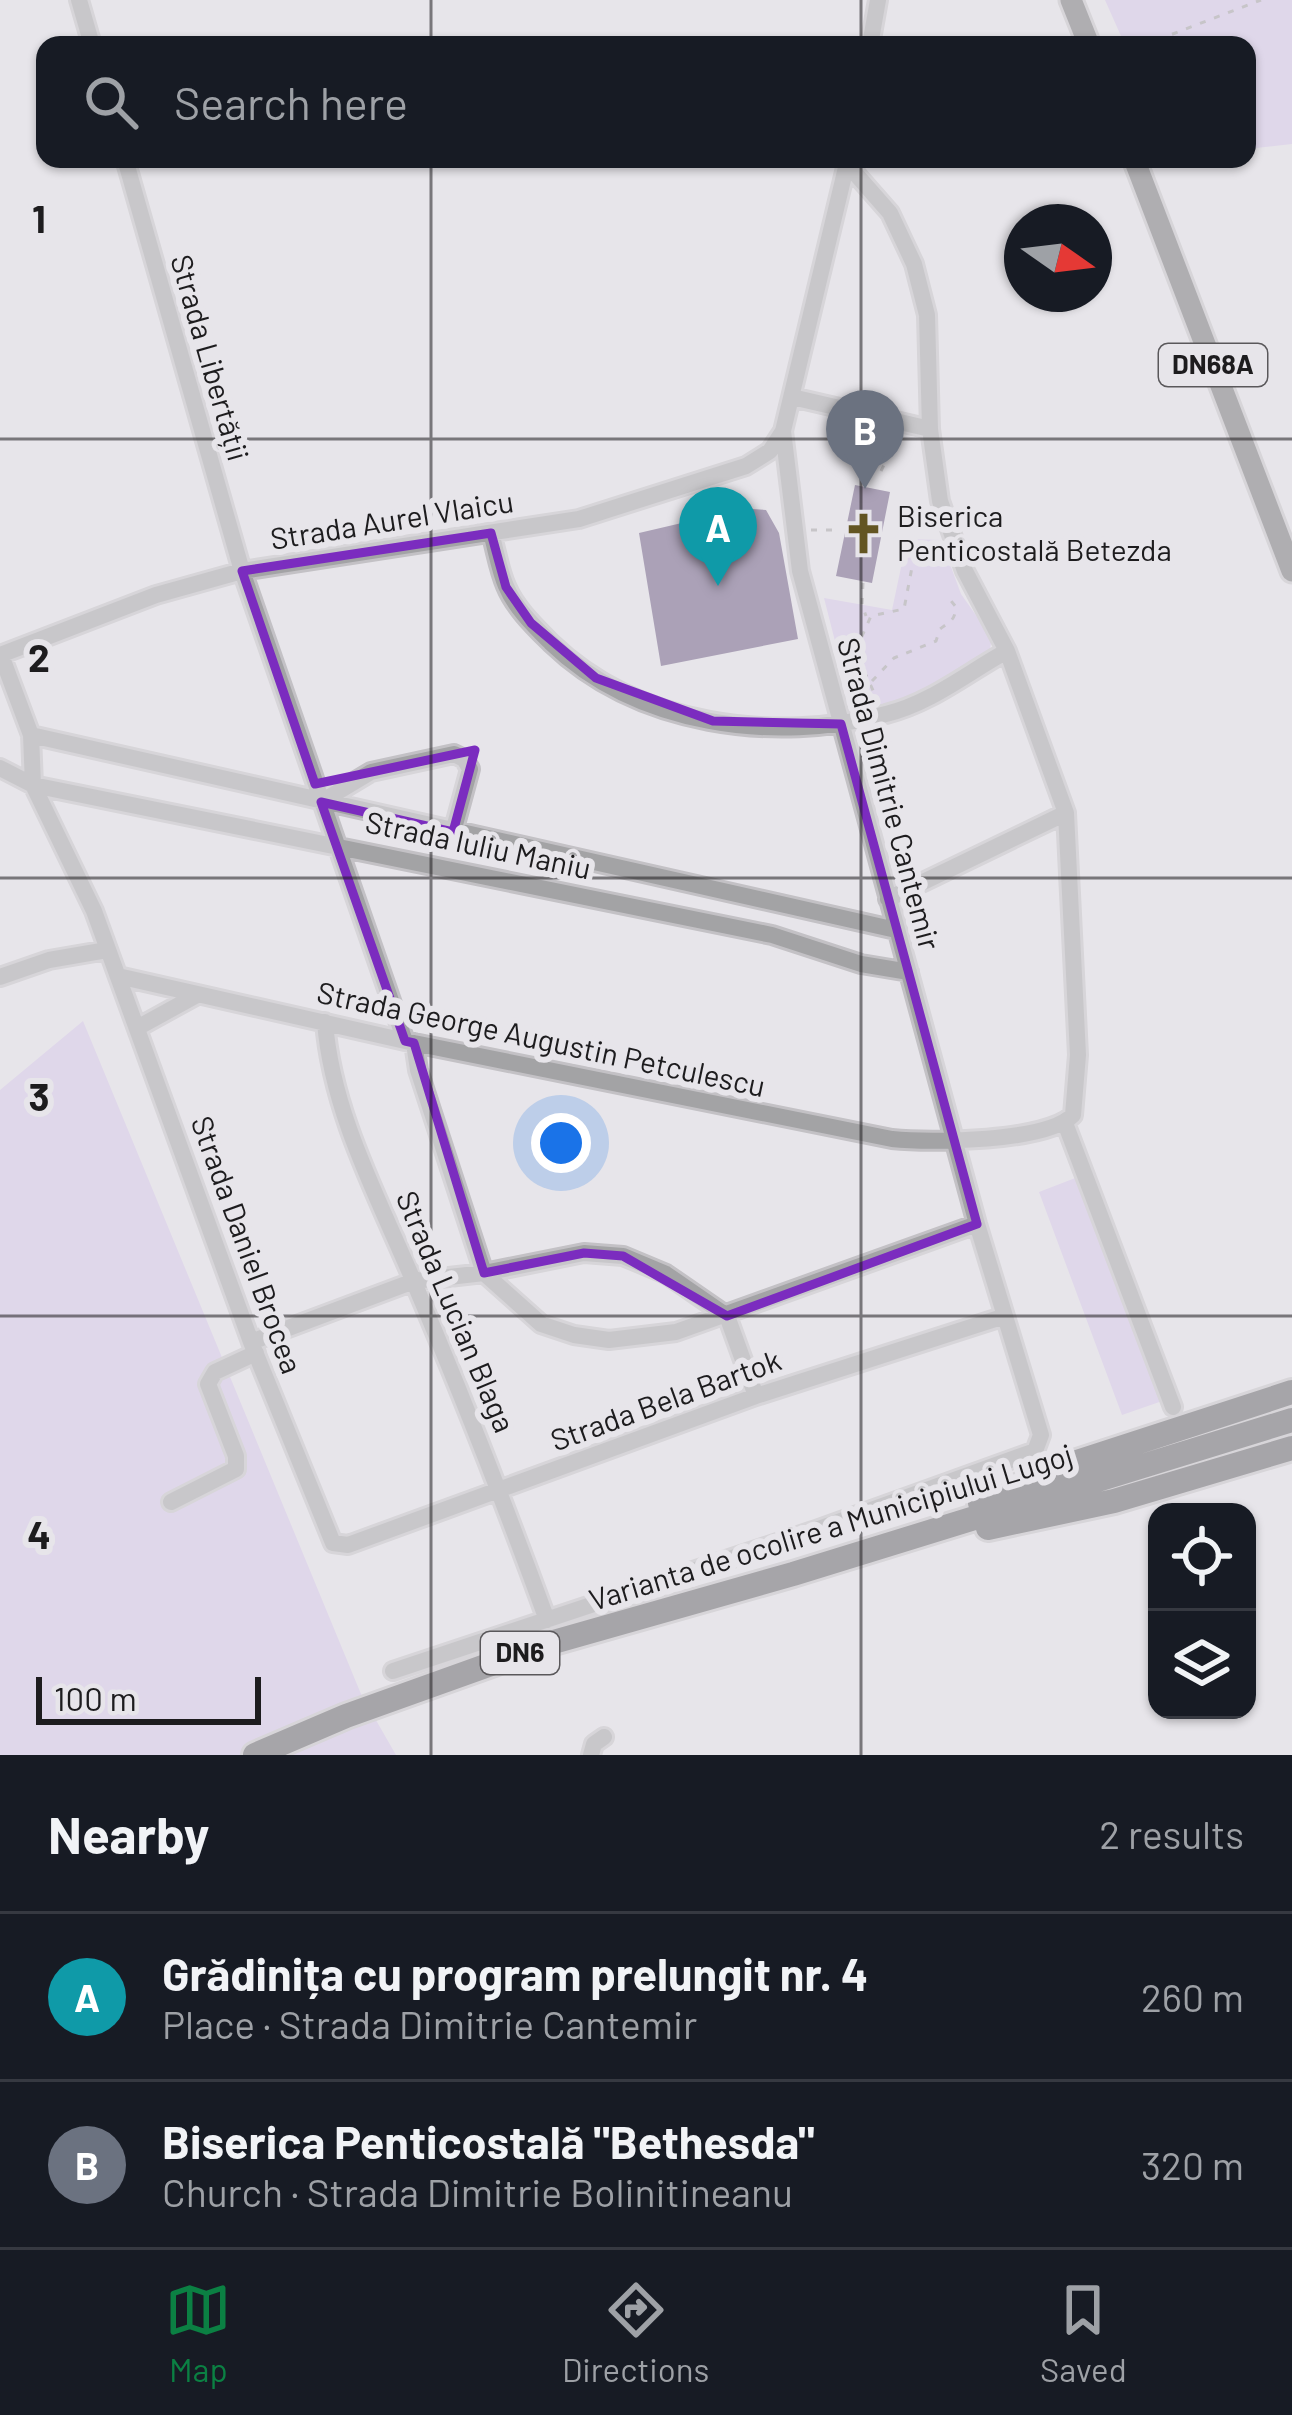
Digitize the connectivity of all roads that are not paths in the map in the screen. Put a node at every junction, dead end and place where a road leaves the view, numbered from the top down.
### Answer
1 (79, 0) edge
2 (878, 0) edge
3 (1071, 0) edge
4 (89, 36) edge
5 (872, 36) edge
6 (1085, 36) edge
7 (128, 168) edge
8 (845, 168) edge
9 (853, 168) edge
10 (1137, 168) edge
11 (792, 398) junction
12 (929, 429) junction
13 (783, 430) junction
14 (491, 533) junction
15 (242, 571) junction
16 (1292, 571) edge
17 (1007, 651) junction
18 (0, 655) edge
19 (841, 724) junction
20 (31, 735) junction
21 (0, 768) edge
22 (33, 785) junction
23 (321, 802) junction
24 (1066, 813) junction
25 (453, 832) junction
26 (336, 844) junction
27 (887, 899) junction
28 (896, 930) junction
29 (107, 950) junction
30 (908, 972) junction
31 (118, 976) junction
32 (0, 977) edge
33 (197, 995) junction
34 (325, 1022) junction
35 (137, 1028) junction
36 (410, 1042) junction
37 (1065, 1123) junction
38 (955, 1141) junction
39 (977, 1224) junction
40 (484, 1273) junction
41 (414, 1281) junction
42 (727, 1316) junction
43 (1005, 1316) junction
44 (253, 1348) junction
45 (1292, 1392) edge
46 (755, 1396) junction
47 (1173, 1407) dead end
48 (1292, 1420) edge
49 (1292, 1448) edge
50 (500, 1490) junction
51 (171, 1502) dead end
52 (348, 1545) joint
53 (793, 1574) junction
54 (547, 1620) junction
55 (392, 1672) dead end
56 (604, 1737) dead end
57 (255, 1755) edge
58 (591, 1755) edge

1 - 4 street
2 - 5 street
3 - 6 main road
7 - 15 street, Strada Libertății
8 - 11 street, Strada Dimitrie Cantemir
9 - 12 street
10 - 16 main road, DN68A
11 - 12 street
11 - 13 street, Strada Dimitrie Cantemir
12 - 17 street
13 - 14 street, Strada Aurel Vlaicu
13 - 19 street, Strada Dimitrie Cantemir
14 - 15 street, Strada Aurel Vlaicu
14 - 19 street
15 - 18 street, Strada Aurel Vlaicu
15 - 23 street, Strada Libertății
17 - 19 street
17 - 24 street
18 - 20 street
19 - 27 street, Strada Dimitrie Cantemir
20 - 22 street
20 - 23 street, Strada Iuliu Maniu
21 - 22 street, Strada Iuliu Maniu
22 - 26 street, Strada Iuliu Maniu
22 - 29 street, Strada Daniel Brocea
23 - 25 street, Strada Iuliu Maniu
23 - 25 street
23 - 26 street, Strada Libertății
24 - 27 street
24 - 37 street
25 - 28 street, Strada Iuliu Maniu
26 - 30 street, Strada Iuliu Maniu
26 - 36 street, Strada Libertății
27 - 28 street, Strada Dimitrie Cantemir
28 - 30 street, Strada Dimitrie Cantemir
29 - 31 street, Strada Daniel Brocea
29 - 32 street
30 - 38 street, Strada Dimitrie Cantemir
31 - 33 street, Strada George Augustin Petculescu
31 - 35 street, Strada Daniel Brocea
33 - 34 street, Strada George Augustin Petculescu
33 - 35 street
34 - 36 street, Strada George Augustin Petculescu
34 - 41 street, Strada Lucian Blaga
35 - 44 street, Strada Daniel Brocea
36 - 38 street, Strada George Augustin Petculescu
36 - 40 street, Strada Libertății
37 - 38 street, Strada George Augustin Petculescu
37 - 47 street
38 - 39 street, Strada Dimitrie Cantemir
39 - 42 street
39 - 43 street, Strada Dimitrie Cantemir
40 - 41 street
40 - 42 street
40 - 42 street
41 - 44 street
41 - 50 street, Strada Lucian Blaga
42 - 46 street
43 - 46 street, Strada Bela Bartok
43 - 54 street, Strada Dimitrie Cantemir
44 - 51 street
44 - 52 street, Strada Daniel Brocea
45 - 53 highway, DN6
46 - 50 street, Strada Bela Bartok
48 - 53 highway, Varianta de ocolire a Municipiului Lugoj / DN6
49 - 53 highway, DN6
50 - 52 street, Strada Bela Bartok
50 - 54 street, Strada Lucian Blaga
53 - 57 highway, Varianta de ocolire a Municipiului Lugoj / DN6
54 - 55 street
56 - 58 street

